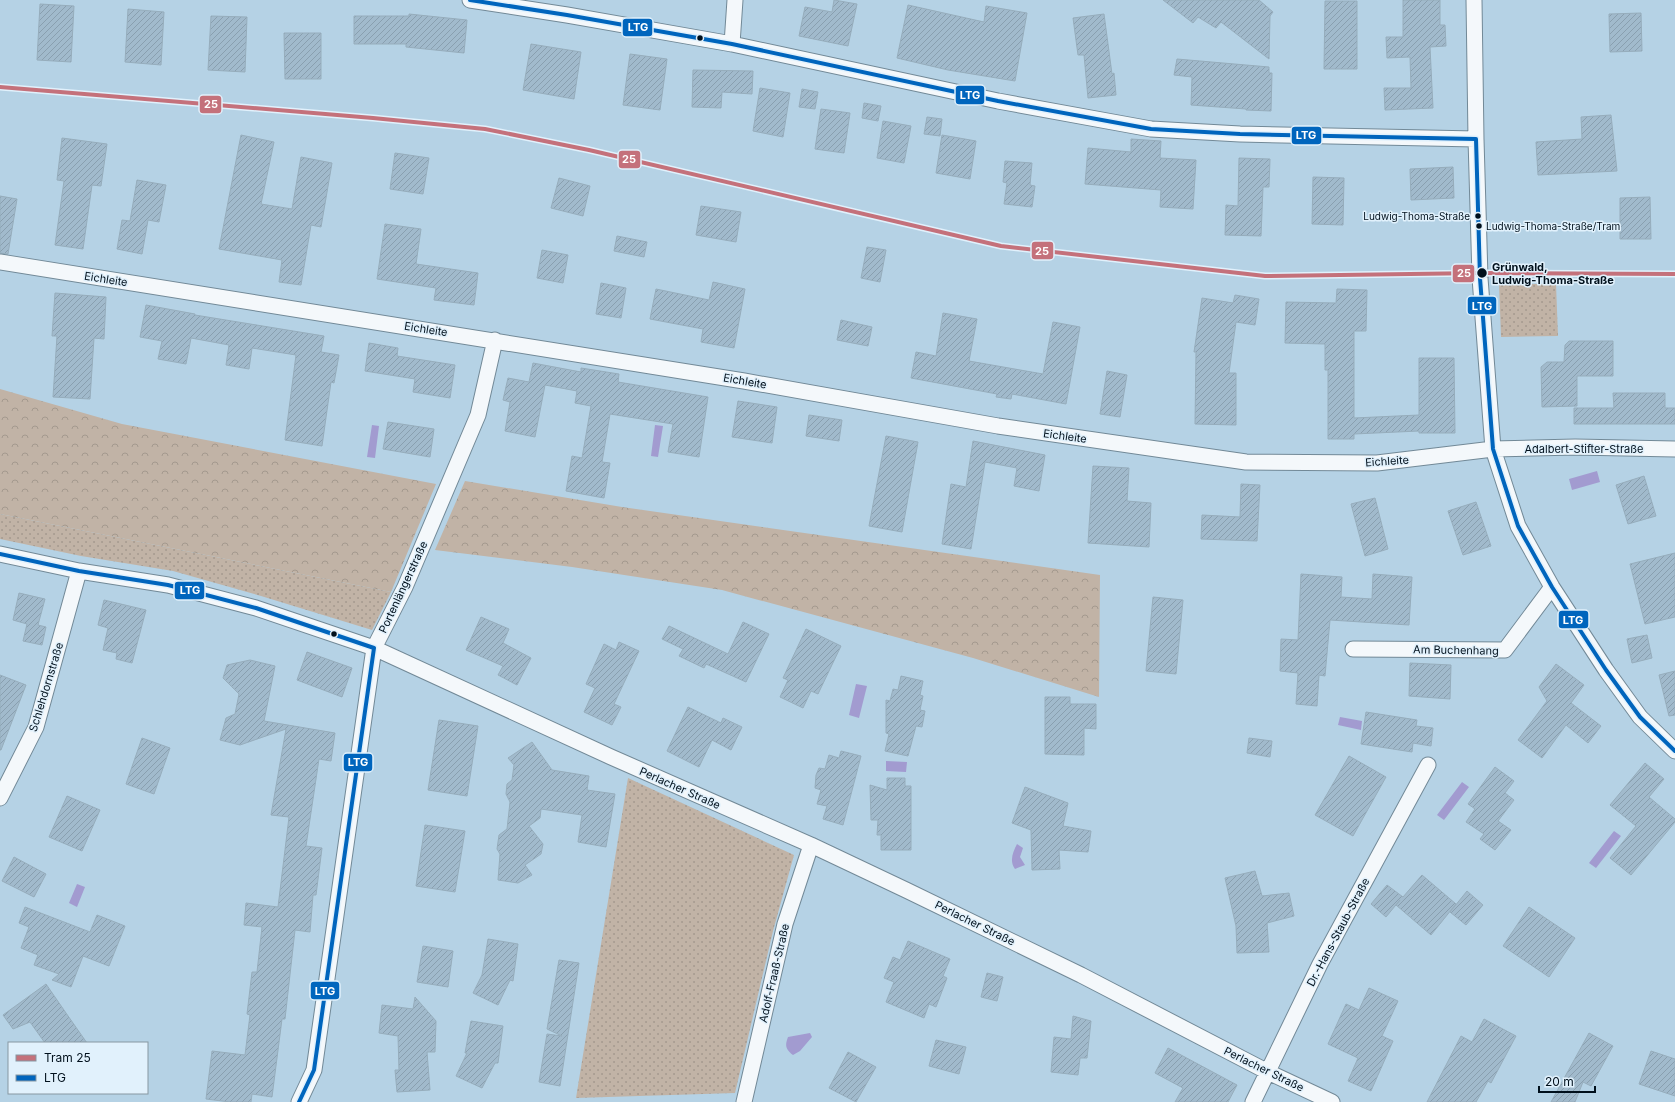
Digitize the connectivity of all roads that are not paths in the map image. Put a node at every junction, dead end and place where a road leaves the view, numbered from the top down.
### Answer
1 (470, 0) edge
2 (735, 0) edge
3 (1474, 0) edge
4 (732, 44) junction
5 (1476, 139) junction
6 (0, 262) edge
7 (495, 340) junction
8 (1675, 449) edge
9 (1493, 450) junction
10 (0, 554) edge
11 (79, 571) junction
12 (1552, 587) junction
13 (374, 648) junction
14 (1353, 649) dead end
15 (1675, 751) edge
16 (1428, 765) dead end
17 (0, 798) edge
18 (811, 845) junction
19 (1268, 1072) junction
20 (299, 1102) edge
21 (744, 1102) edge
22 (1253, 1102) edge
23 (1332, 1102) edge

1 - 4 street
2 - 4 street
3 - 5 street
4 - 5 street
5 - 9 street
6 - 7 street, Eichleite
7 - 9 street, Eichleite
7 - 13 street, Portenlängerstraße
8 - 9 street, Adalbert-Stifter-Straße
9 - 12 street
10 - 11 street, Perlacher Straße
11 - 13 street, Perlacher Straße
11 - 17 street, Schlehdornstraße
12 - 14 street, Am Buchenhang
12 - 15 street
13 - 18 street, Perlacher Straße
13 - 20 street, Portenlängerstraße
16 - 19 street, Dr.-Hans-Staub-Straße
18 - 19 street, Perlacher Straße
18 - 21 street, Adolf-Fraaß-Straße
19 - 22 street, Dr.-Hans-Staub-Straße
19 - 23 street, Perlacher Straße

